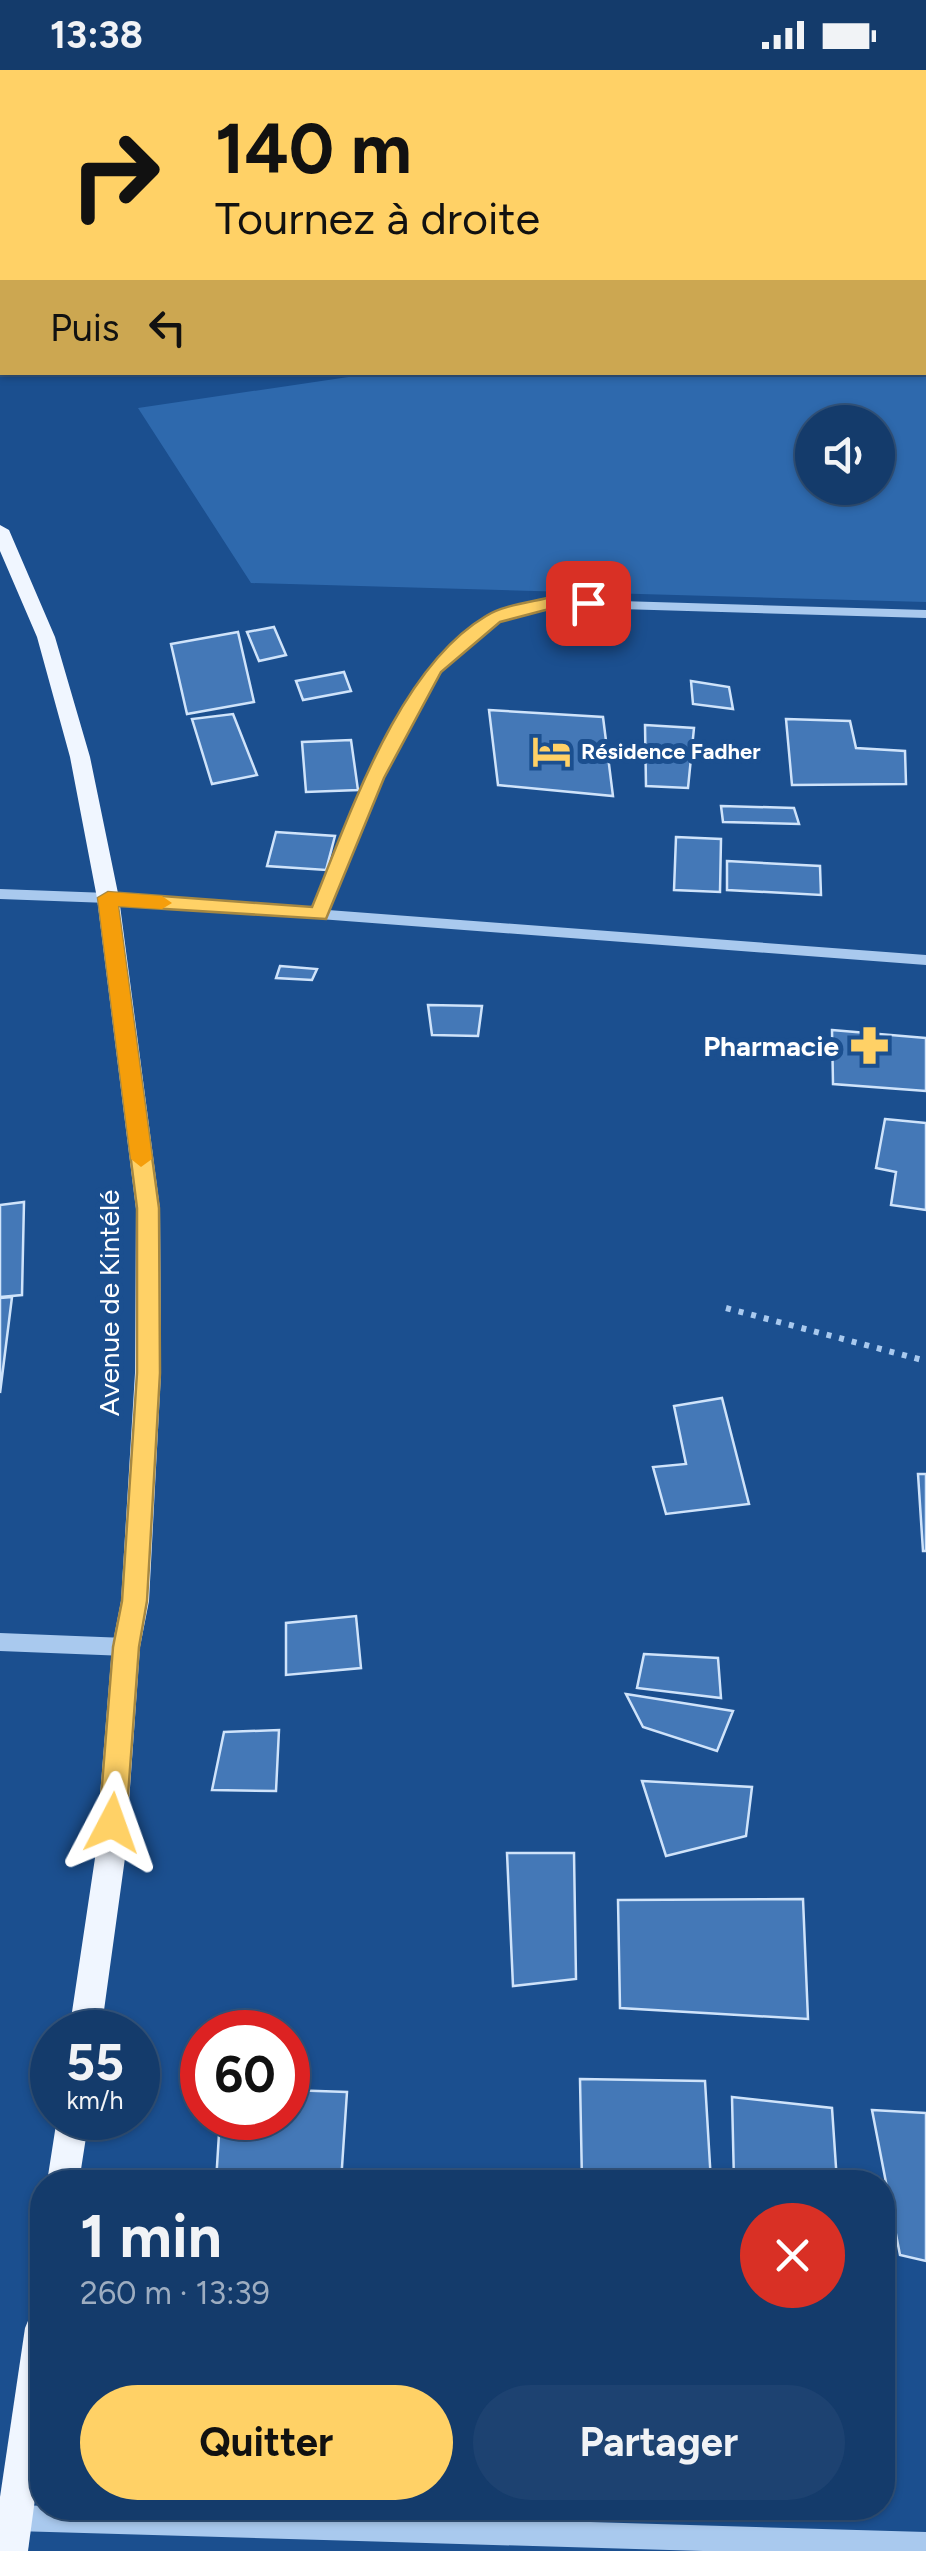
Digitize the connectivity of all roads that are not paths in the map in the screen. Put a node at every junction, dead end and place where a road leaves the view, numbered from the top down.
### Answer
1 (0, 530) edge
2 (926, 614) edge
3 (0, 894) edge
4 (108, 898) junction
5 (319, 914) junction
6 (926, 960) edge
7 (0, 1642) edge
8 (126, 1647) junction
9 (88, 2010) edge
10 (70, 2140) edge
11 (65, 2170) edge
12 (30, 2413) edge
13 (13, 2534) edge
14 (926, 2546) edge

1 - 4 main road, Avenue de Kintélé
2 - 5 street
3 - 4 street
4 - 5 street
4 - 8 main road, Avenue de Kintélé
5 - 6 street
7 - 8 street
8 - 9 main road, Avenue de Kintélé
10 - 11 main road
12 - 13 main road
13 - 14 street

